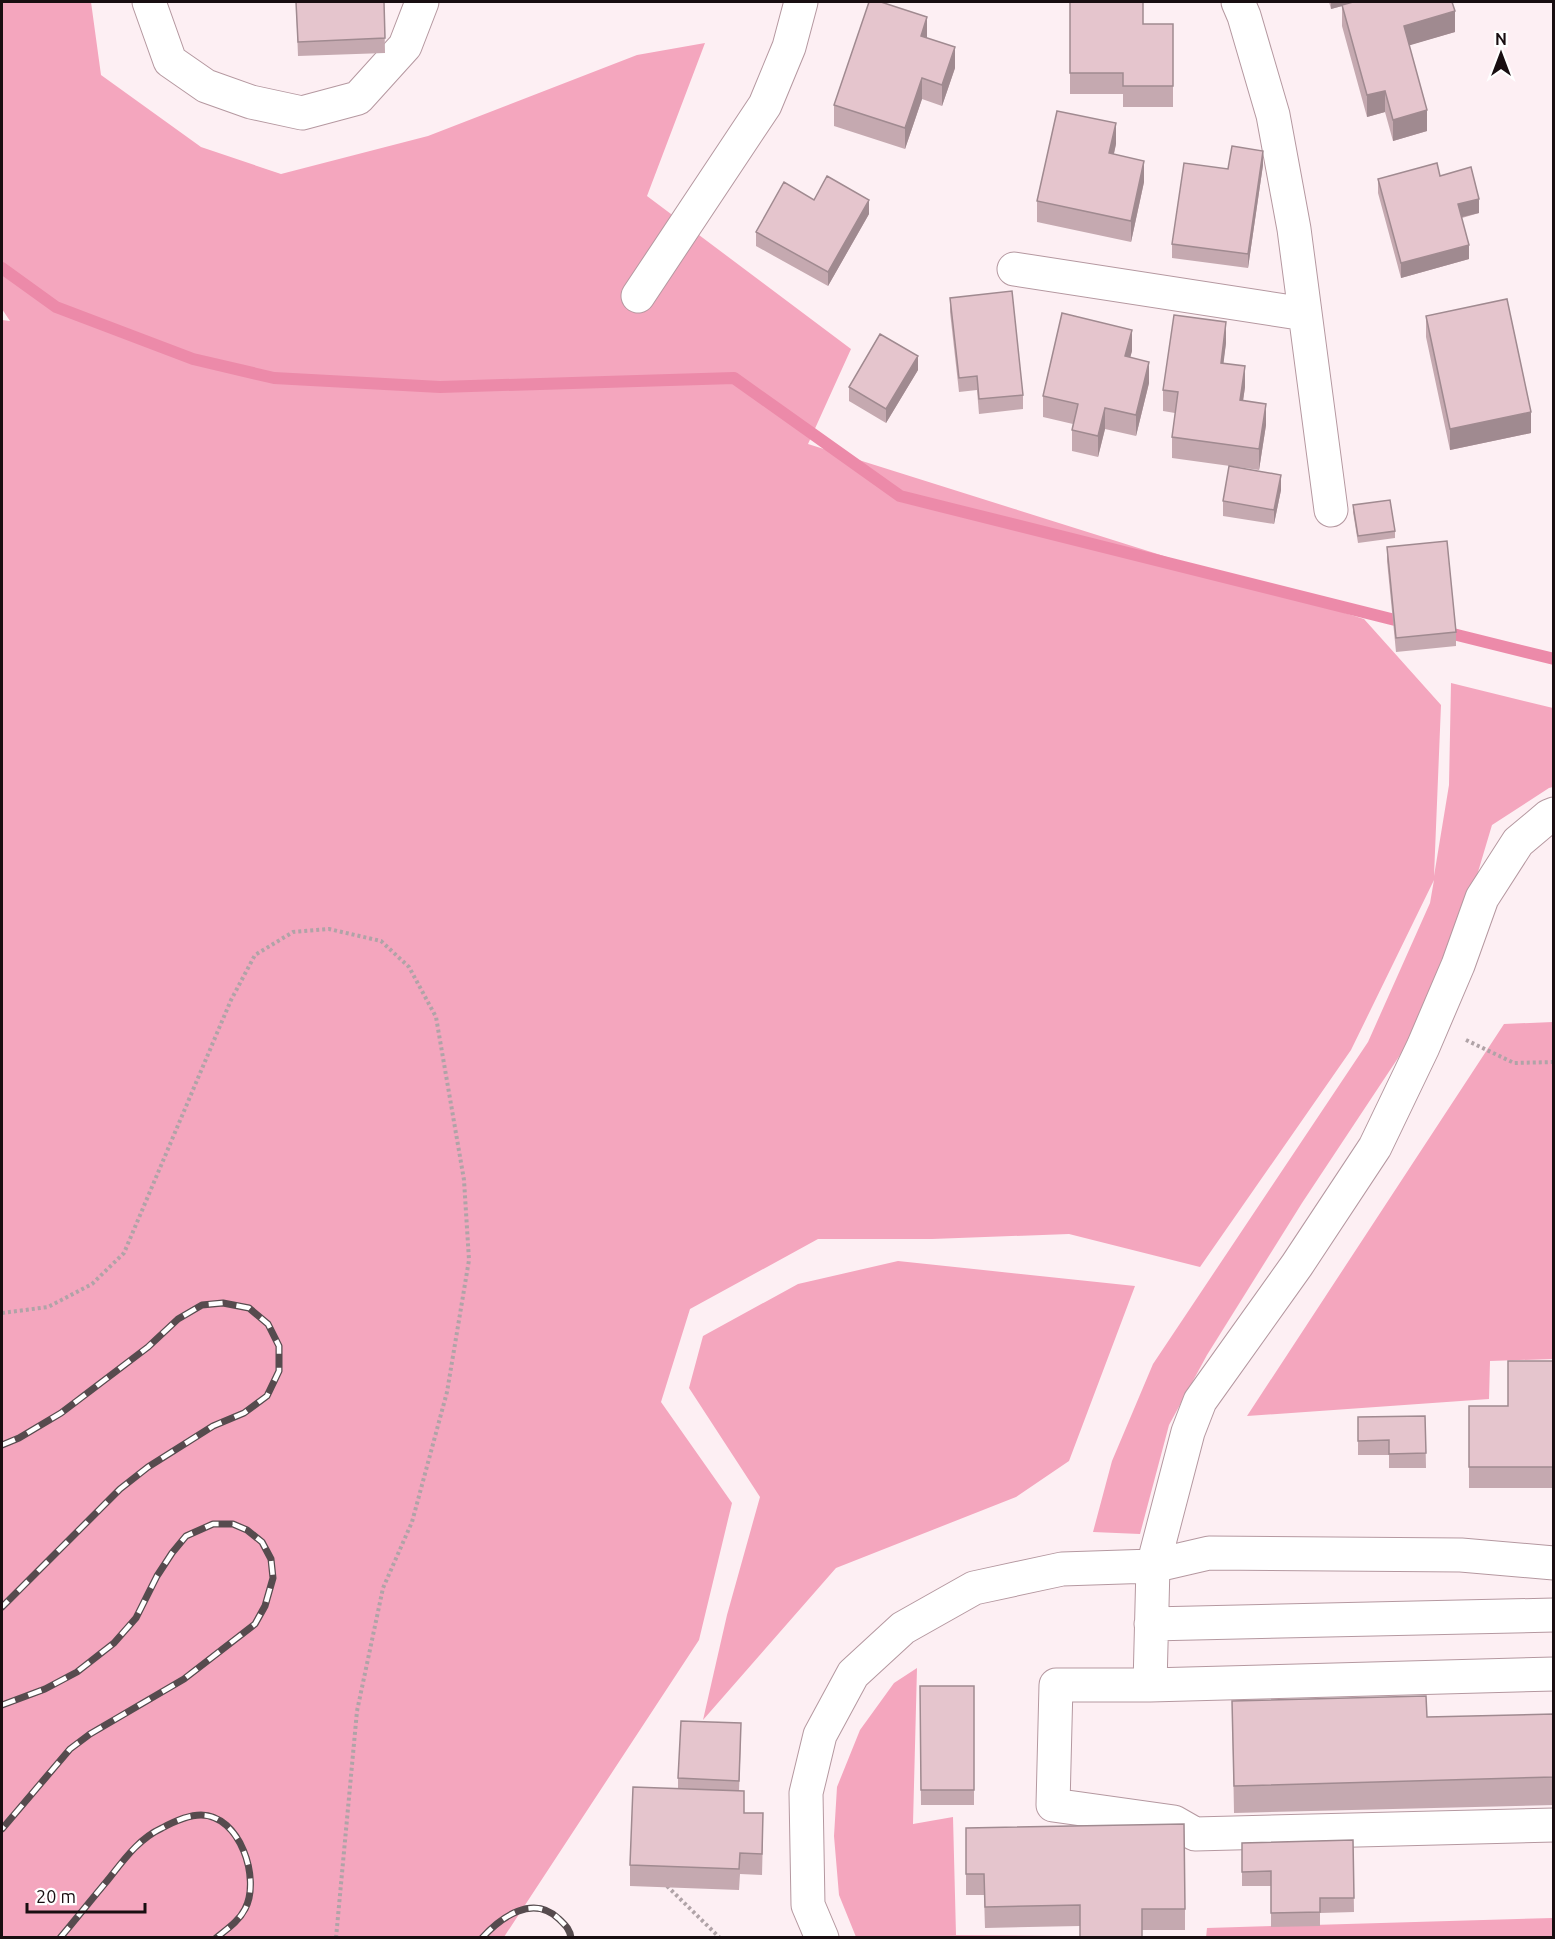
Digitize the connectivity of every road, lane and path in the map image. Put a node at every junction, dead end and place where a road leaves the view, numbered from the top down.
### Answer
1 (149, 2) edge
2 (422, 2) edge
3 (801, 2) edge
4 (1238, 2) edge
5 (1014, 269) dead end
6 (638, 296) dead end
7 (1305, 314) junction
8 (1331, 510) dead end
9 (1554, 814) edge
10 (1432, 1025) junction
11 (1554, 1062) edge
12 (2, 1313) edge
13 (1554, 1563) edge
14 (1153, 1566) junction
15 (1554, 1615) edge
16 (1151, 1624) junction
17 (1554, 1674) edge
18 (1150, 1685) junction
19 (1554, 1825) edge
20 (664, 1883) edge
21 (336, 1938) edge
22 (720, 1938) edge
23 (822, 1938) edge

1 - 2 street
3 - 6 street
4 - 7 street
5 - 7 street
7 - 8 street
9 - 10 street
10 - 11 path
10 - 14 street
12 - 21 path
13 - 14 street
14 - 16 street
14 - 23 street
15 - 16 street
16 - 18 street
17 - 18 street
18 - 19 street
20 - 22 path

